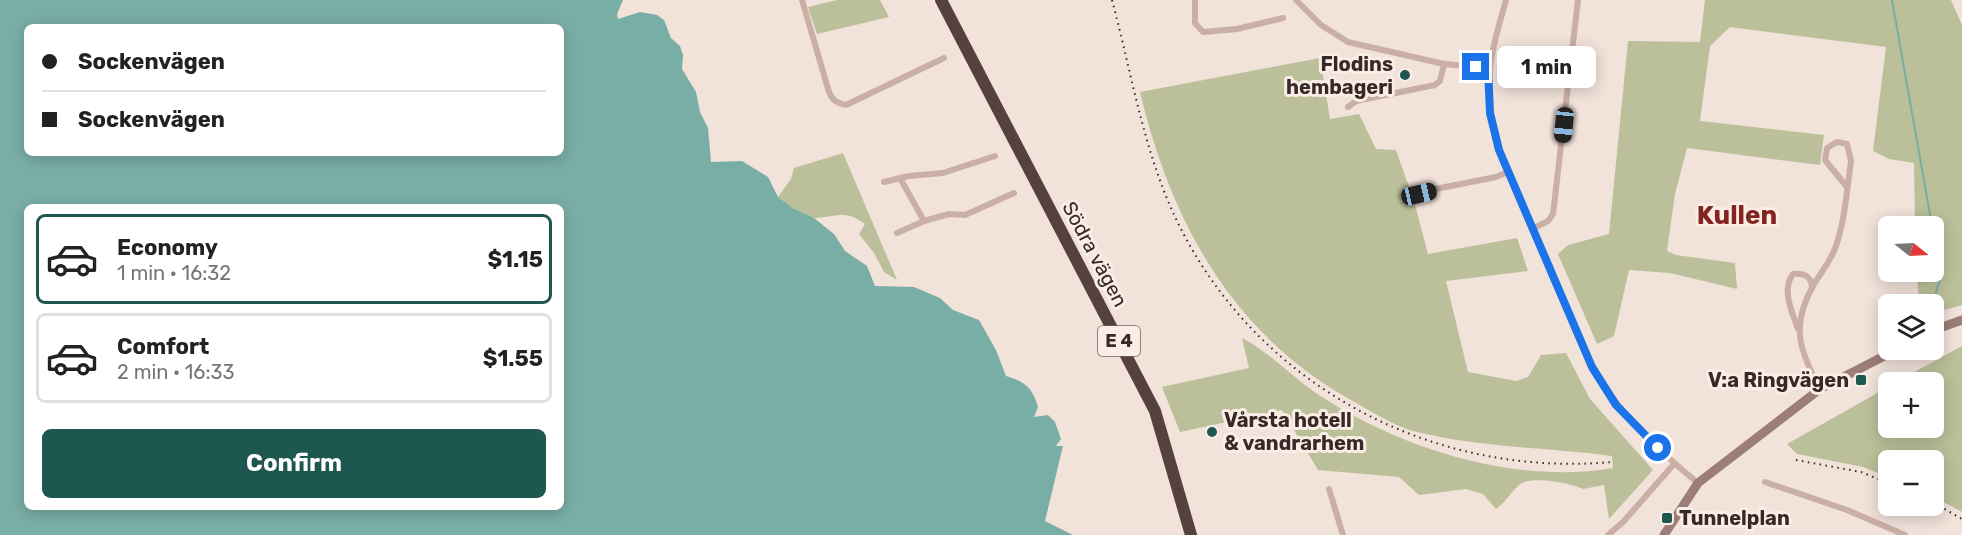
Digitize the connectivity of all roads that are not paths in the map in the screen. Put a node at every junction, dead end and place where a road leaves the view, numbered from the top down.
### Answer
1 (802, 0) edge
2 (941, 0) edge
3 (1195, 0) edge
4 (1296, 0) edge
5 (1506, 0) edge
6 (1578, 0) edge
7 (1283, 18) dead end
8 (944, 58) dead end
9 (1444, 64) junction
10 (1488, 68) junction
11 (1348, 106) dead end
12 (995, 156) dead end
13 (1508, 172) junction
14 (900, 178) junction
15 (884, 182) dead end
16 (1847, 187) junction
17 (1014, 192) dead end
18 (1410, 194) dead end
19 (924, 221) junction
20 (1532, 229) junction
21 (897, 233) dead end
22 (1812, 288) junction
23 (1962, 320) edge
24 (1944, 326) edge
25 (1799, 333) junction
26 (1878, 359) edge
27 (1820, 389) junction
28 (1674, 464) junction
29 (1765, 482) dead end
30 (1698, 483) junction
31 (1329, 489) dead end
32 (1615, 529) junction
33 (1191, 535) edge
34 (1343, 535) edge
35 (1608, 535) edge
36 (1620, 535) edge
37 (1664, 535) edge
38 (1905, 535) edge

1 - 8 street
2 - 33 highway, Södra vägen / E 4
3 - 7 street
4 - 9 street
5 - 10 street
6 - 20 street
9 - 10 street
9 - 11 street
10 - 13 street
12 - 14 street
13 - 18 street
13 - 20 street
14 - 15 street
14 - 19 street
16 - 16 street
16 - 22 street
17 - 19 street
19 - 21 street
20 - 28 street
22 - 25 street
22 - 25 street
23 - 24 main road
25 - 27 street
26 - 27 main road
27 - 30 main road
28 - 30 street
28 - 32 street
29 - 38 street
30 - 37 main road
31 - 34 street
32 - 35 street
32 - 36 street

